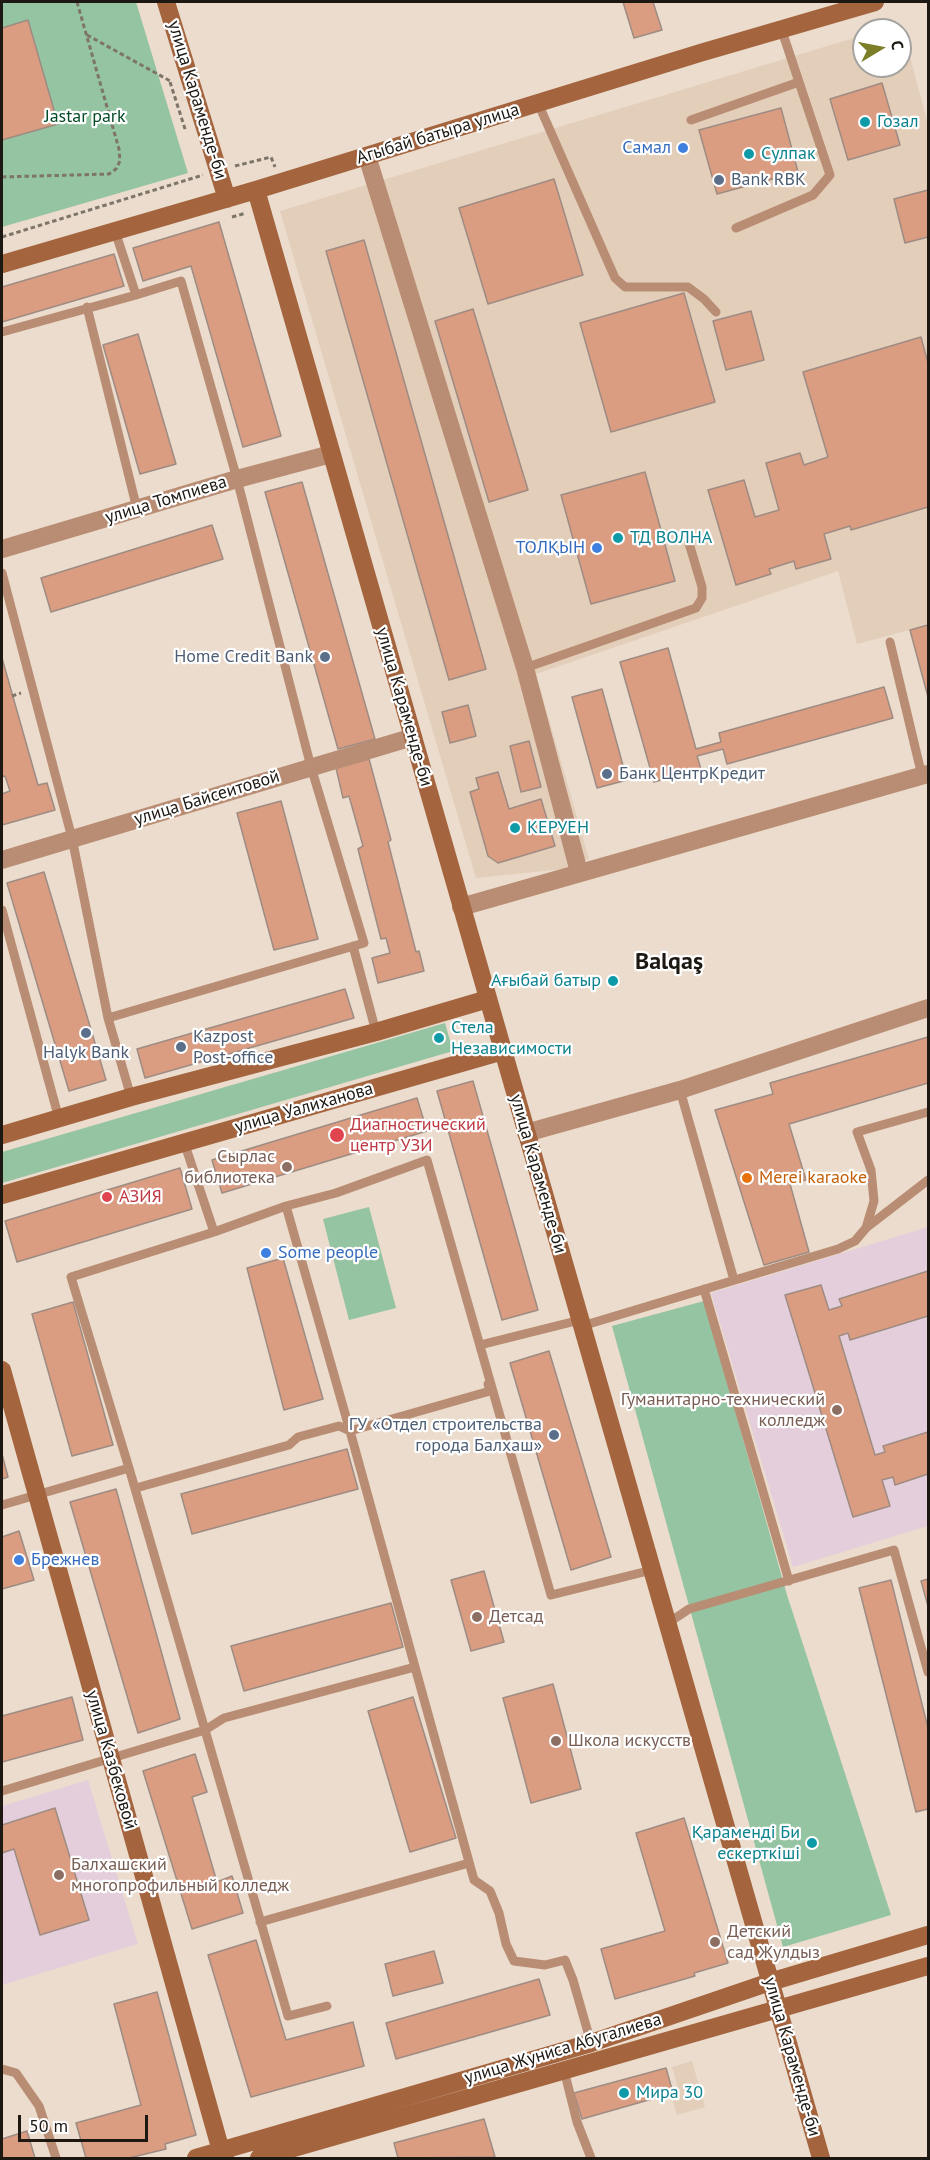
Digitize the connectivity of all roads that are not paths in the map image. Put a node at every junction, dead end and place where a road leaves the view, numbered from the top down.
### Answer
1 (166, 2) edge
2 (875, 2) edge
3 (781, 28) junction
4 (799, 82) junction
5 (538, 103) junction
6 (692, 120) dead end
7 (367, 156) junction
8 (255, 190) junction
9 (226, 199) junction
10 (736, 228) dead end
11 (115, 231) junction
12 (2, 264) edge
13 (136, 295) junction
14 (87, 307) junction
15 (716, 312) dead end
16 (2, 332) edge
17 (331, 454) junction
18 (237, 479) junction
19 (137, 509) junction
20 (686, 533) dead end
21 (2, 549) edge
22 (2, 573) edge
23 (890, 642) dead end
24 (525, 668) junction
25 (413, 737) junction
26 (311, 767) junction
27 (925, 775) edge
28 (72, 838) junction
29 (2, 860) edge
30 (579, 872) junction
31 (461, 907) junction
32 (2, 910) edge
33 (353, 946) junction
34 (488, 999) junction
35 (928, 1008) edge
36 (108, 1018) junction
37 (376, 1032) junction
38 (503, 1051) junction
39 (680, 1090) junction
40 (131, 1096) junction
41 (928, 1112) edge
42 (59, 1119) junction
43 (526, 1132) junction
44 (2, 1136) edge
45 (184, 1142) junction
46 (928, 1180) edge
47 (2, 1195) edge
48 (286, 1206) junction
49 (866, 1228) junction
50 (214, 1232) junction
51 (734, 1280) junction
52 (704, 1289) junction
53 (581, 1323) junction
54 (480, 1345) junction
55 (2, 1370) edge
56 (350, 1431) junction
57 (129, 1468) junction
58 (136, 1488) junction
59 (36, 1495) junction
60 (2, 1505) edge
61 (652, 1570) junction
62 (789, 1581) junction
63 (668, 1623) junction
64 (924, 1638) edge
65 (415, 1667) junction
66 (928, 1672) edge
67 (205, 1730) junction
68 (111, 1758) junction
69 (2, 1791) edge
70 (469, 1863) junction
71 (260, 1922) junction
72 (928, 1935) edge
73 (928, 1966) edge
74 (770, 1982) junction
75 (327, 2006) dead end
76 (777, 2008) junction
77 (591, 2043) junction
78 (2, 2069) edge
79 (564, 2070) junction
80 (223, 2155) edge
81 (56, 2158) edge
82 (196, 2158) edge
83 (259, 2158) edge
84 (591, 2158) edge
85 (821, 2158) edge

1 - 9 main road, улица Караменде-би
2 - 3 main road, Агыбай батыра улица
3 - 4 lane
3 - 5 main road, Агыбай батыра улица
4 - 6 lane
4 - 10 lane
5 - 7 main road, Агыбай батыра улица
5 - 15 lane
7 - 8 main road, Агыбай батыра улица
7 - 24 street
8 - 9 main road, Агыбай батыра улица
8 - 17 main road, улица Караменде-би
9 - 11 main road, Агыбай батыра улица
11 - 12 main road, Агыбай батыра улица
11 - 13 lane
13 - 14 lane
13 - 18 lane
14 - 16 lane
14 - 19 lane
17 - 18 street, улица Томпиева
17 - 25 main road, улица Караменде-би
18 - 19 street, улица Томпиева
18 - 26 lane
19 - 21 street, улица Томпиева
20 - 24 lane
22 - 28 lane
23 - 27 lane
24 - 30 street
25 - 26 street, улица Байсеитовой
25 - 31 main road, улица Караменде-би
26 - 28 street, улица Байсеитовой
26 - 33 lane
27 - 30 street
28 - 29 street, улица Байсеитовой
28 - 36 lane
30 - 31 street
31 - 34 main road, улица Караменде-би
32 - 42 lane
33 - 36 lane
33 - 37 lane
34 - 37 main road
34 - 38 main road, улица Караменде-би
35 - 39 street
36 - 40 lane
37 - 40 main road
38 - 43 main road, улица Караменде-би
38 - 45 main road, улица Уалиханова
39 - 43 street
39 - 51 lane
40 - 42 main road
41 - 49 lane
42 - 44 main road
43 - 53 main road, улица Караменде-би
45 - 47 main road, улица Уалиханова
45 - 50 lane
46 - 49 lane
48 - 50 lane
48 - 54 lane
48 - 56 lane
49 - 51 lane
50 - 57 lane
51 - 52 lane
52 - 53 lane
52 - 62 lane
53 - 54 lane
53 - 61 main road, улица Караменде-би
54 - 56 lane
54 - 61 lane
55 - 59 main road, улица Казбековой
56 - 58 lane
56 - 65 lane
57 - 58 lane
57 - 59 lane
58 - 67 lane
59 - 60 lane
59 - 68 main road, улица Казбековой
61 - 63 main road, улица Караменде-би
62 - 63 lane
62 - 64 lane
63 - 74 main road, улица Караменде-би
64 - 66 lane
65 - 67 lane
65 - 70 lane
67 - 68 lane
67 - 71 lane
68 - 69 lane
68 - 80 main road, улица Казбековой
70 - 71 lane
70 - 77 lane
71 - 75 lane
72 - 74 main road, улица Жуниса Абугалиева
73 - 76 main road, улица Жуниса Абугалиева
74 - 76 main road, улица Караменде-би
74 - 77 main road, улица Жуниса Абугалиева
76 - 79 main road, улица Жуниса Абугалиева
76 - 85 main road, улица Караменде-би
77 - 80 main road, улица Жуниса Абугалиева
78 - 81 lane
79 - 83 main road, улица Жуниса Абугалиева
79 - 84 lane
80 - 82 main road, улица Жуниса Абугалиева

